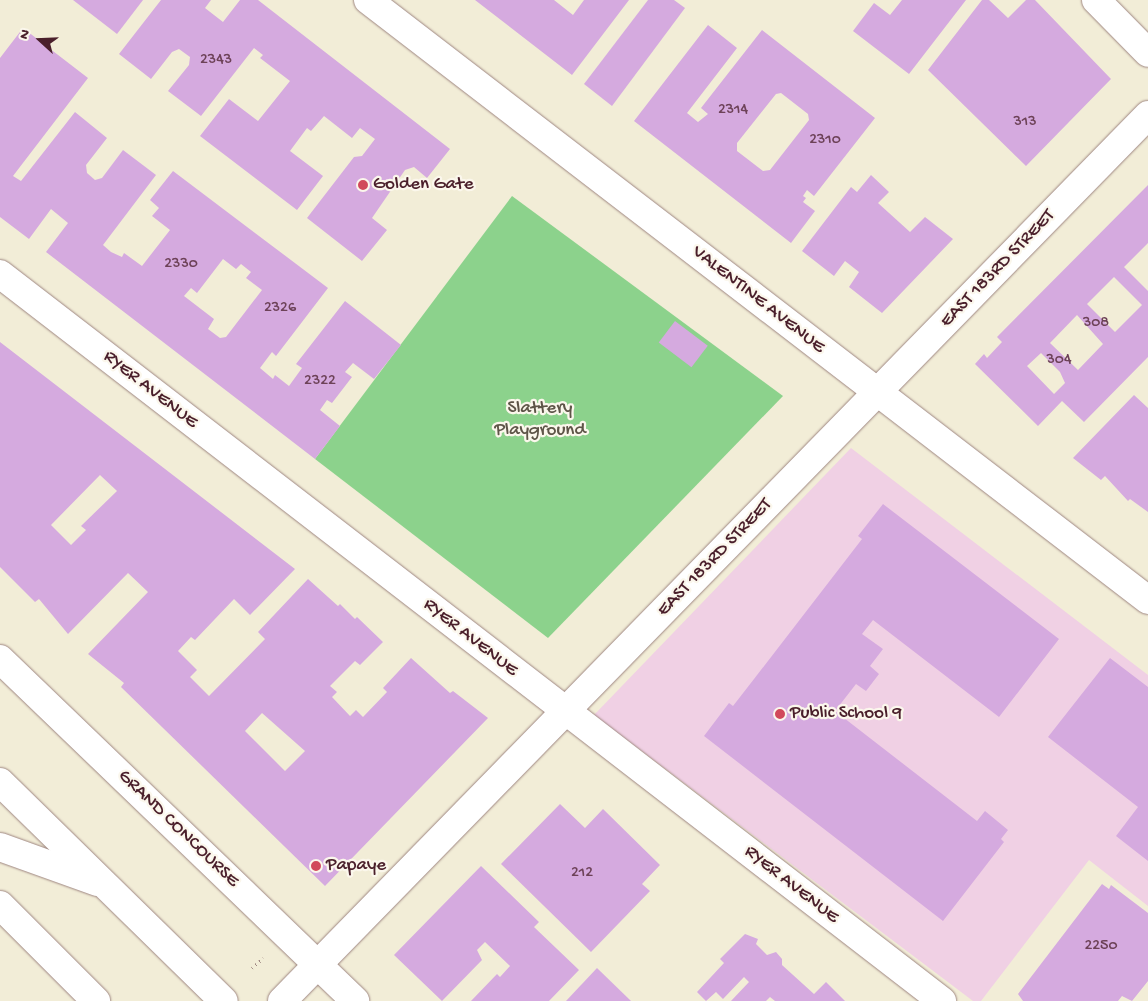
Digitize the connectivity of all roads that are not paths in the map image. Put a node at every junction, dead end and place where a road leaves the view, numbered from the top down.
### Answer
1 (368, 0) edge
2 (1096, 0) edge
3 (1148, 53) edge
4 (1148, 115) edge
5 (0, 274) edge
6 (878, 392) junction
7 (1148, 600) edge
8 (0, 659) edge
9 (565, 712) junction
10 (0, 782) edge
11 (0, 847) edge
12 (105, 885) junction
13 (0, 905) edge
14 (319, 964) junction
15 (96, 1001) edge
16 (224, 1001) edge
17 (282, 1001) edge
18 (355, 1001) edge
19 (942, 1001) edge

1 - 6 street, VALENTINE AVENUE
2 - 3 street
4 - 6 street, EAST 183RD STREET
5 - 9 street, RYER AVENUE
6 - 7 street, VALENTINE AVENUE
6 - 9 street, EAST 183RD STREET
8 - 14 street, GRAND CONCOURSE
9 - 14 street, EAST 183RD STREET
9 - 19 street, RYER AVENUE
10 - 12 street
11 - 12 street
12 - 16 street
13 - 15 street
14 - 17 street, EAST 183RD STREET
14 - 18 street, GRAND CONCOURSE

